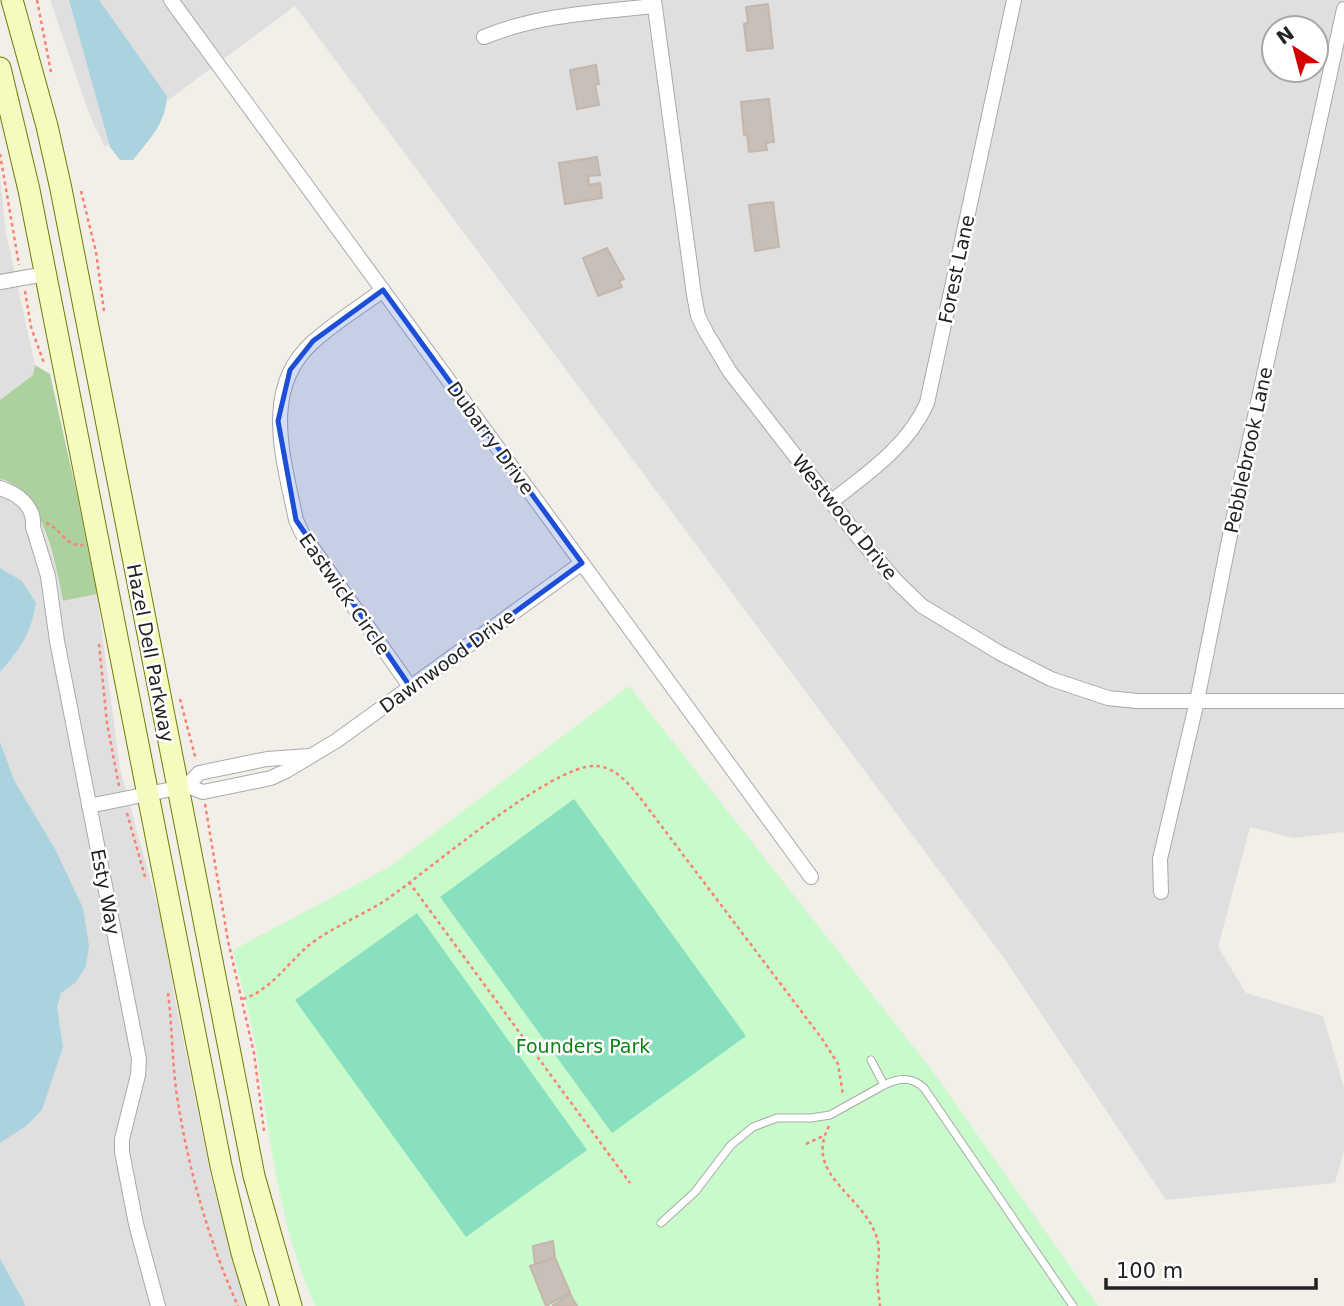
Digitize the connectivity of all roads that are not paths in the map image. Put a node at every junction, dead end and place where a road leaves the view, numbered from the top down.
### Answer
1 (12, 0) edge
2 (171, 0) edge
3 (1014, 0) edge
4 (654, 3) edge
5 (1344, 9) edge
6 (484, 37) dead end
7 (0, 68) edge
8 (46, 274) junction
9 (0, 282) edge
10 (383, 290) junction
11 (2, 489) edge
12 (832, 501) junction
13 (582, 563) junction
14 (411, 688) junction
15 (1197, 701) junction
16 (1344, 701) edge
17 (183, 787) junction
18 (148, 794) junction
19 (89, 806) junction
20 (811, 877) dead end
21 (1161, 892) dead end
22 (871, 1060) dead end
23 (884, 1085) junction
24 (661, 1223) dead end
25 (158, 1306) edge
26 (258, 1306) edge
27 (291, 1306) edge
28 (1073, 1306) edge

1 - 17 main road, Hazel Dell Parkway
2 - 10 street, Dubarry Drive
3 - 12 street, Forest Lane
4 - 6 street
4 - 12 street, Westwood Drive
5 - 15 street, Pebblebrook Lane
7 - 8 main road, Hazel Dell Parkway
8 - 9 street
8 - 18 main road, Hazel Dell Parkway
10 - 13 street, Dubarry Drive
10 - 14 street, Eastwick Circle
11 - 19 street, Esty Way
12 - 15 street, Westwood Drive
13 - 14 street, Dawnwood Drive
13 - 20 street, Dubarry Drive
14 - 17 street, Dawnwood Drive
15 - 16 street, Westwood Drive
15 - 21 street, Pebblebrook Lane
17 - 18 street, Dawnwood Drive
17 - 27 main road, Hazel Dell Parkway
18 - 19 street, Dawnwood Drive
18 - 26 main road, Hazel Dell Parkway
19 - 25 street, Esty Way
22 - 23 lane
23 - 24 lane
23 - 28 lane

